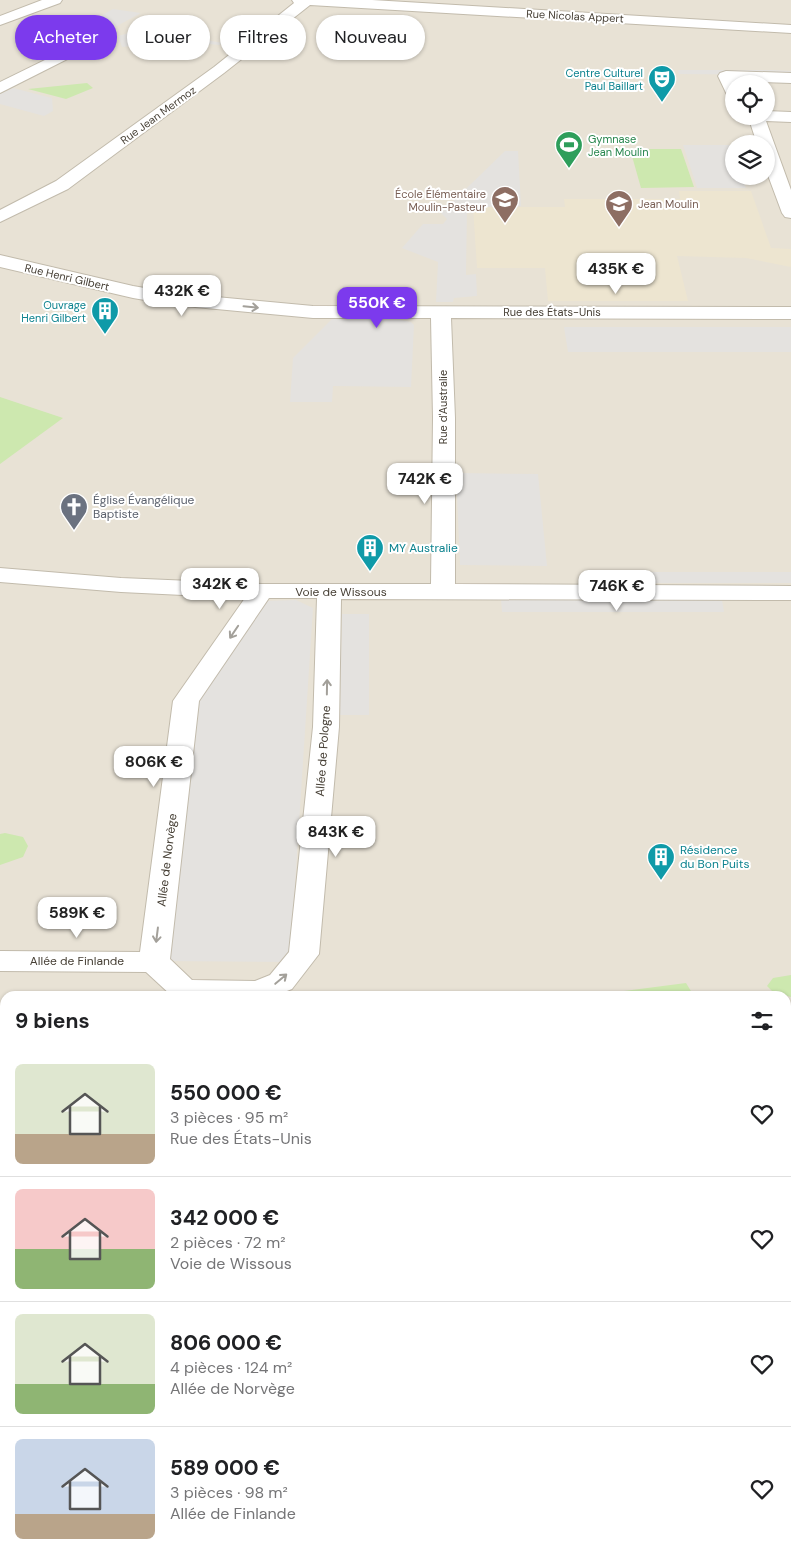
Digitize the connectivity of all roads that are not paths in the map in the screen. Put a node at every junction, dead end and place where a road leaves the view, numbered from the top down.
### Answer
1 (55, 0) edge
2 (299, 0) edge
3 (307, 0) edge
4 (0, 21) edge
5 (791, 29) edge
6 (55, 60) edge
7 (775, 78) edge
8 (791, 78) edge
9 (0, 88) edge
10 (775, 116) edge
11 (791, 116) edge
12 (775, 169) edge
13 (791, 213) edge
14 (0, 217) edge
15 (0, 261) edge
16 (313, 312) joint
17 (441, 312) junction
18 (791, 313) edge
19 (0, 575) edge
20 (262, 592) junction
21 (330, 592) junction
22 (443, 592) junction
23 (791, 593) edge
24 (0, 961) edge
25 (154, 962) junction

1 - 4 street
2 - 3 street, Rue Nicolas Appert
3 - 5 street, Rue Nicolas Appert
3 - 14 street, Rue Jean Mermoz
6 - 9 street
7 - 8 street
10 - 11 street
12 - 13 street
15 -> 16 street, Rue Henri Gilbert
16 - 17 street, Rue des États-Unis
17 - 18 street, Rue des États-Unis
17 - 22 street, Rue d'Australie
19 - 20 street, Voie de Wissous
20 - 21 street, Voie de Wissous
20 -> 25 street, Allée de Norvège
21 - 22 street, Voie de Wissous
25 -> 21 street, Allée de Pologne
22 - 23 street, Voie de Wissous
24 - 25 street, Allée de Finlande

